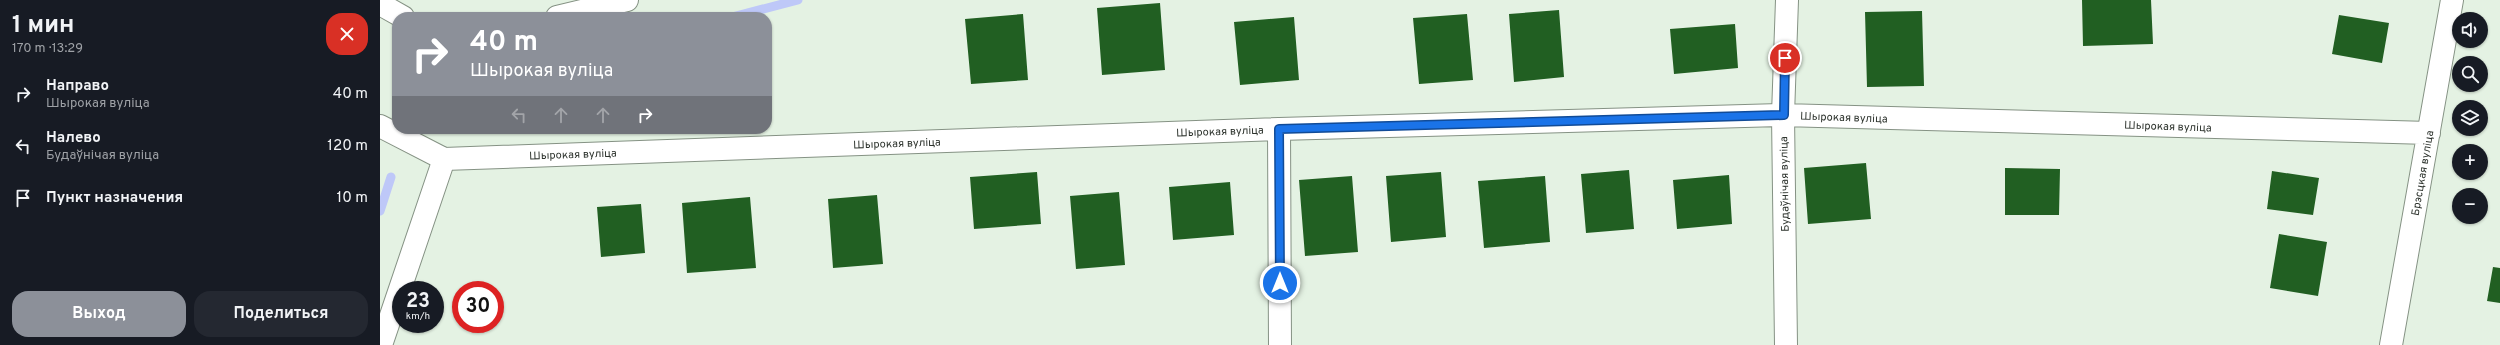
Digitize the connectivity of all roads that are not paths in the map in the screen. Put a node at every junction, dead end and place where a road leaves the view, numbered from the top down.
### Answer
1 (627, 0) edge
2 (1787, 0) edge
3 (2452, 0) edge
4 (380, 4) edge
5 (394, 12) edge
6 (578, 12) edge
7 (1784, 115) junction
8 (380, 126) edge
9 (1279, 129) junction
10 (392, 132) edge
11 (2429, 133) junction
12 (396, 134) edge
13 (444, 159) junction
14 (382, 345) edge
15 (1280, 345) edge
16 (1786, 345) edge
17 (2391, 345) edge

1 - 6 street
2 - 7 street, Будаўнічая вуліца
3 - 11 street, Брэсцкая вуліца
4 - 5 street
7 - 9 street, Шырокая вуліца
7 - 11 street, Шырокая вуліца
7 - 16 street, Будаўнічая вуліца
8 - 10 street, Шырокая вуліца
9 - 13 street, Шырокая вуліца
9 - 15 street
11 - 17 street, Брэсцкая вуліца
12 - 13 street, Шырокая вуліца
13 - 14 street

